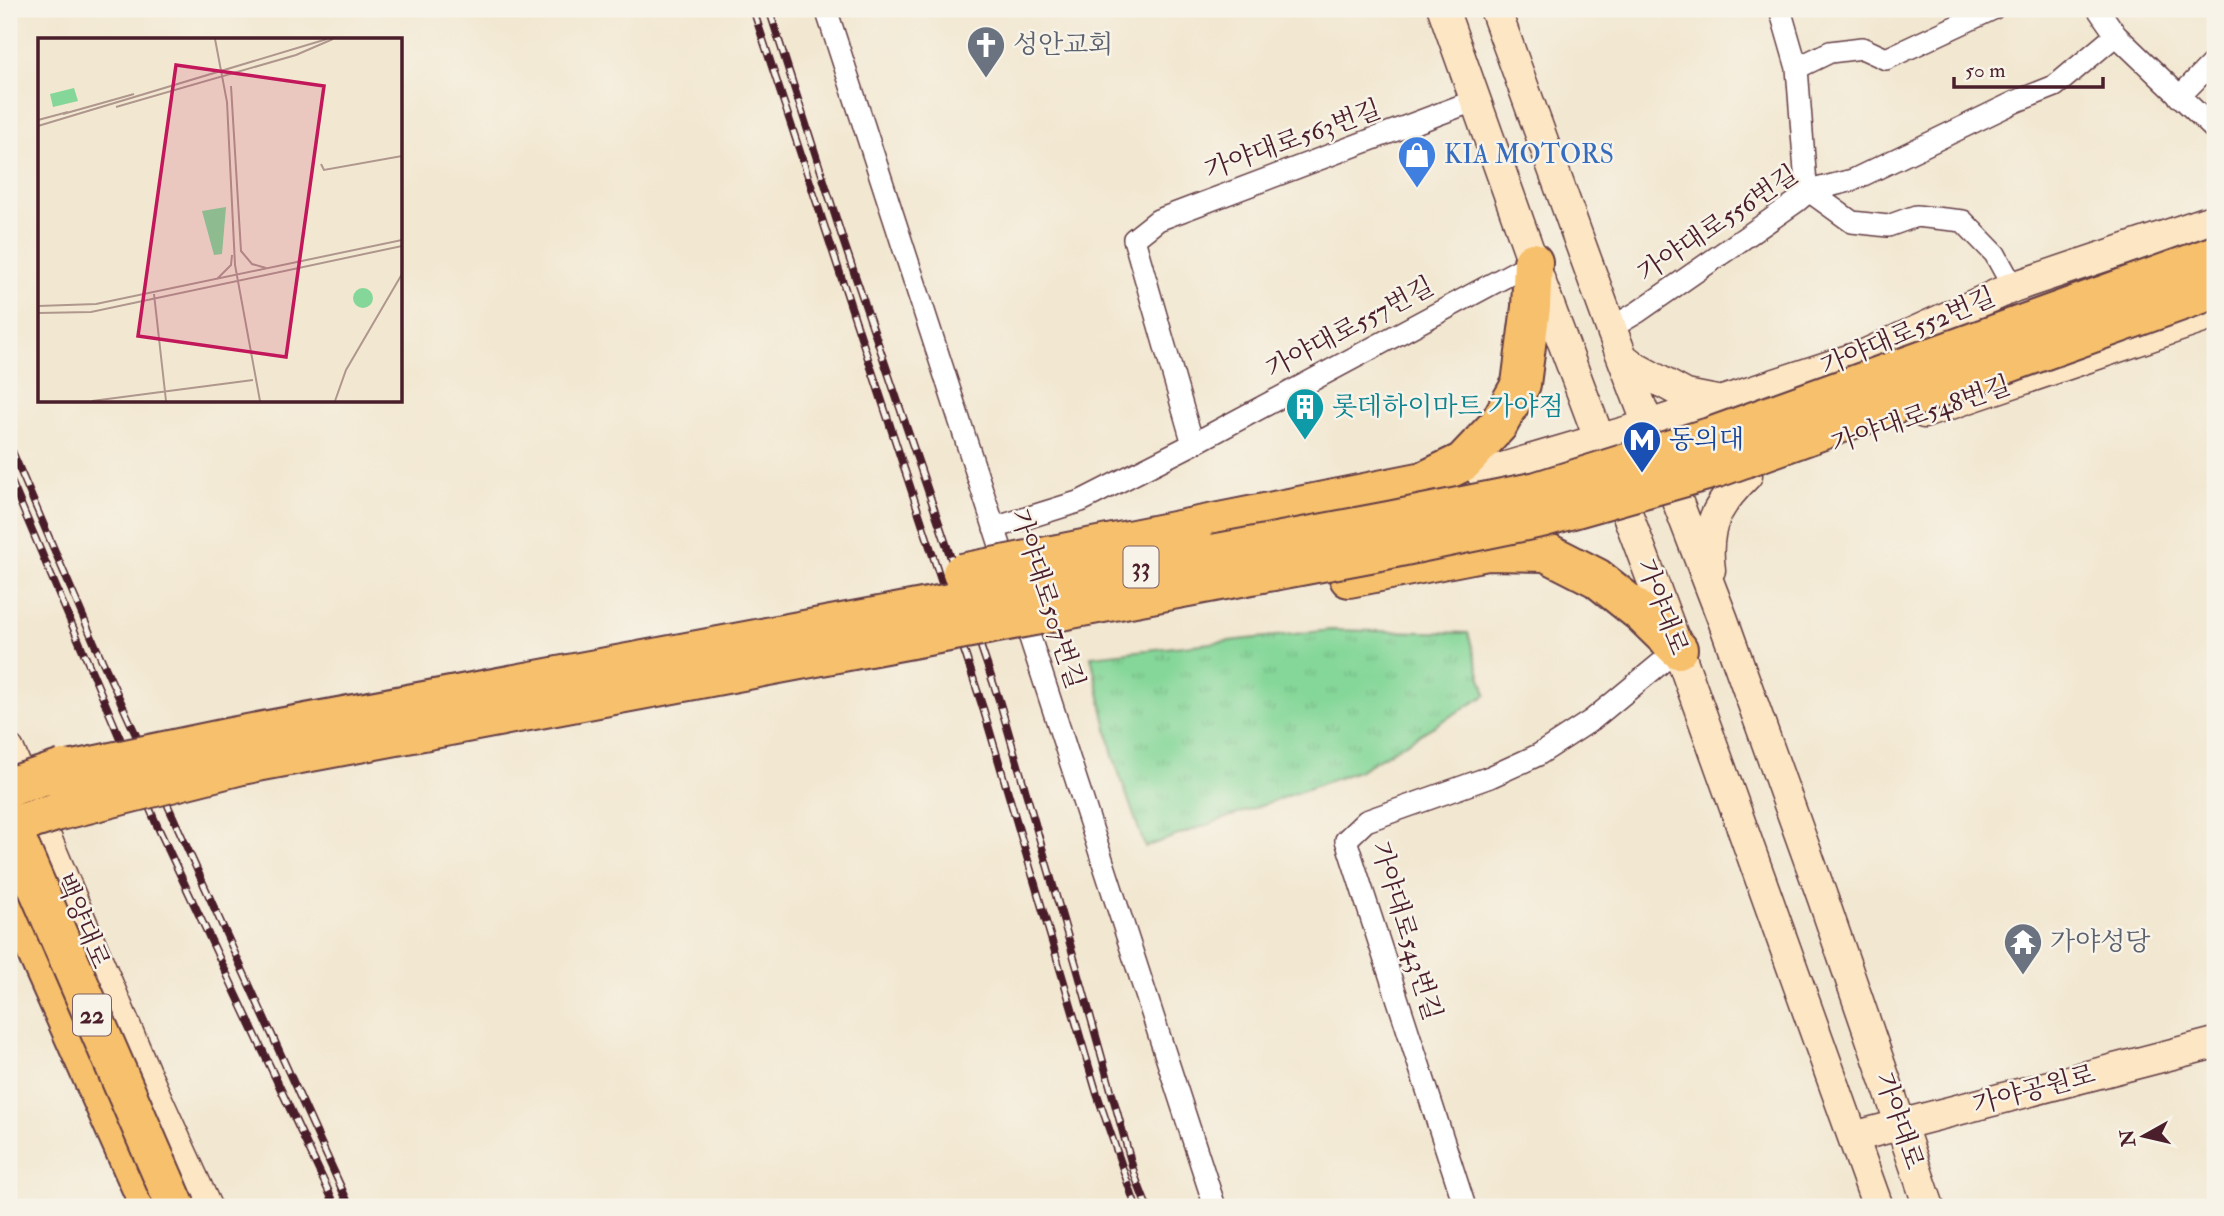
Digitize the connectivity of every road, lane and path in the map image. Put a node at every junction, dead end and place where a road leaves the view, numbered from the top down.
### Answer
1 (826, 9) edge
2 (1443, 9) edge
3 (1495, 9) edge
4 (1780, 9) edge
5 (1993, 9) edge
6 (2108, 11) edge
7 (2116, 35) junction
8 (2215, 60) edge
9 (1797, 68) junction
10 (2179, 97) junction
11 (1476, 100) junction
12 (2215, 130) edge
13 (1809, 191) junction
14 (2215, 219) edge
15 (1575, 229) junction
16 (2215, 255) edge
17 (1531, 256) junction
18 (2012, 287) junction
19 (2215, 289) edge
20 (2215, 314) edge
21 (1612, 328) junction
22 (1623, 358) junction
23 (1521, 384) junction
24 (1722, 402) junction
25 (1649, 425) junction
26 (1600, 440) junction
27 (1193, 444) junction
28 (1482, 474) junction
29 (1747, 475) junction
30 (1676, 498) junction
31 (1623, 506) junction
32 (994, 528) junction
33 (1423, 531) junction
34 (1559, 559) junction
35 (1713, 595) junction
36 (1678, 649) junction
37 (9, 750) edge
38 (23, 803) edge
39 (65, 883) junction
40 (9, 887) edge
41 (9, 915) edge
42 (2215, 1043) edge
43 (1900, 1125) junction
44 (1853, 1137) junction
45 (136, 1207) edge
46 (150, 1207) edge
47 (176, 1207) edge
48 (206, 1207) edge
49 (1215, 1207) edge
50 (1465, 1207) edge
51 (1878, 1207) edge
52 (1929, 1207) edge

1 - 32 street, 가야대로507번길
2 - 11 main road, 가야대로
3 - 15 main road, 가야대로
4 - 9 street
5 - 9 street
6 - 7 street
7 - 10 street
7 - 13 street, 가야대로556번길
8 - 10 street
9 - 13 street
10 - 12 street
11 - 17 main road, 가야대로
11 - 27 street, 가야대로563번길
13 - 18 street
13 - 21 street, 가야대로556번길
14 - 18 main road, 가야대로552번길
15 - 17 main road
15 - 21 main road, 가야대로
16 - 38 highway, 33, bridge
17 - 23 highway
17 - 26 main road, 가야대로
17 - 27 street, 가야대로557번길
18 - 24 main road, 가야대로552번길
19 - 38 highway, 33, bridge
20 - 29 main road, 가야대로548번길
21 - 22 main road, 가야대로
22 - 24 main road
22 - 25 main road, 가야대로
23 - 28 main road
23 - 38 highway, bridge
24 - 25 main road, 가야대로552번길
25 - 26 main road, 가야대로552번길
25 - 30 main road, 가야대로
26 - 28 main road, 가야대로552번길
26 - 31 main road, 가야대로
27 - 32 street, 가야대로557번길
28 - 33 main road
29 - 30 main road, 가야대로548번길
29 - 35 main road
30 - 31 main road, 가야대로548번길
30 - 35 main road, 가야대로
31 - 33 main road, 가야대로548번길
31 - 36 main road, 가야대로
32 - 49 street, 가야대로507번길
33 - 34 main road
34 - 36 highway
34 - 38 highway, bridge
35 - 43 main road, 가야대로
36 - 44 main road, 가야대로
36 - 50 street, 가야대로543번길
37 - 38 main road, 백양대로
38 - 39 main road, 백양대로
38 - 47 highway, 22, bridge
39 - 40 main road
39 - 48 main road, 백양대로
40 - 46 highway, 22
41 - 45 main road
42 - 43 main road, 가야공원로
43 - 44 main road, 가야공원로
43 - 52 main road, 가야대로
44 - 51 main road, 가야대로

